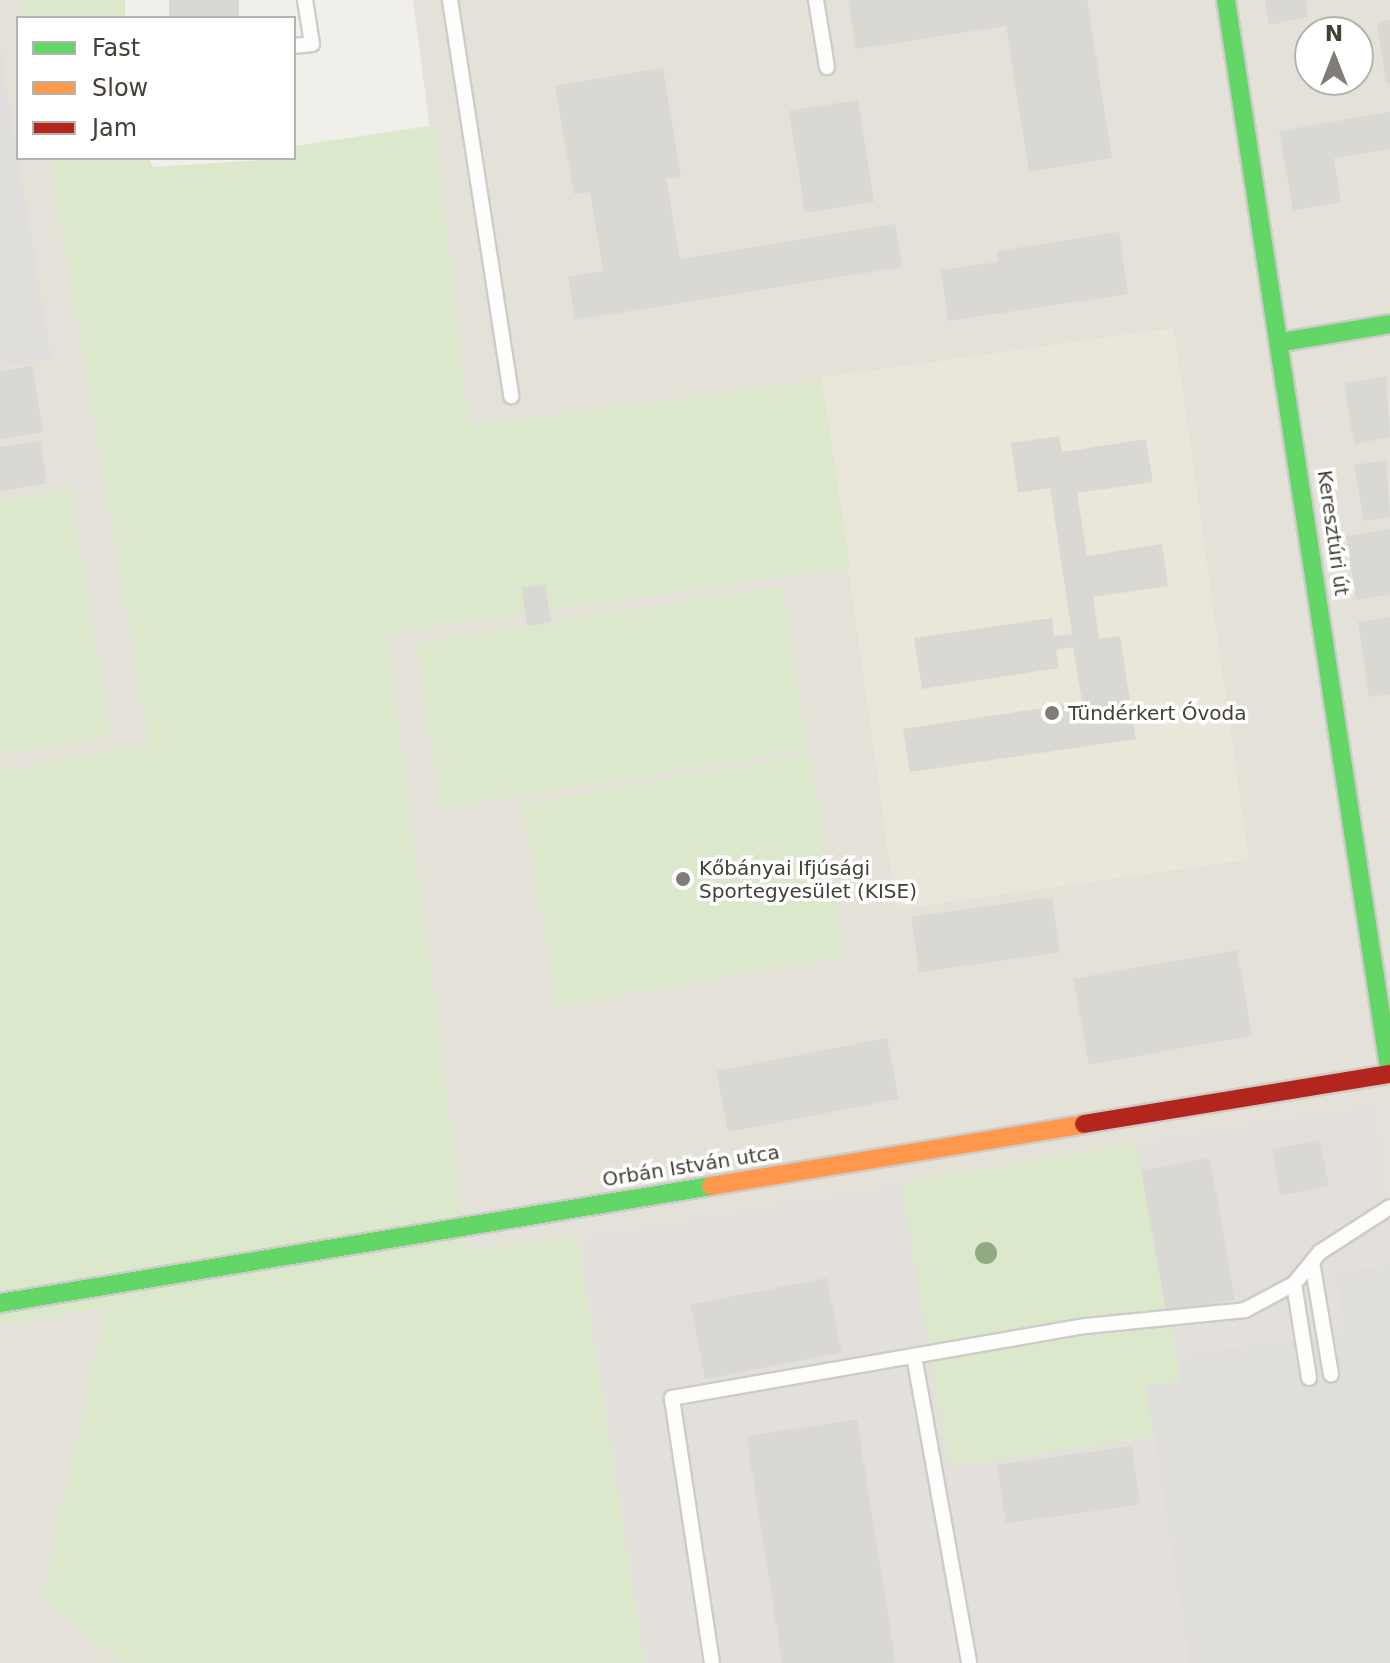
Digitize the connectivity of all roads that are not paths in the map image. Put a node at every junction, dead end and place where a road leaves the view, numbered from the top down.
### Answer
1 (305, 0) edge
2 (450, 0) edge
3 (816, 0) edge
4 (1226, 0) edge
5 (296, 46) edge
6 (827, 67) dead end
7 (1390, 324) edge
8 (1282, 342) junction
9 (511, 396) dead end
10 (1390, 1074) edge
11 (1390, 1207) edge
12 (1312, 1262) junction
13 (1294, 1284) junction
14 (0, 1303) edge
15 (914, 1356) junction
16 (1331, 1374) dead end
17 (1309, 1378) dead end
18 (712, 1663) edge
19 (969, 1663) edge

1 - 5 lane
2 - 9 lane
3 - 6 lane
4 - 8 street, Keresztúri út
7 - 8 street
8 - 10 street, Keresztúri út
10 - 14 street, Orbán István utca
11 - 12 lane
12 - 13 lane
12 - 16 lane
13 - 15 lane
13 - 17 lane
15 - 18 lane
15 - 19 lane

